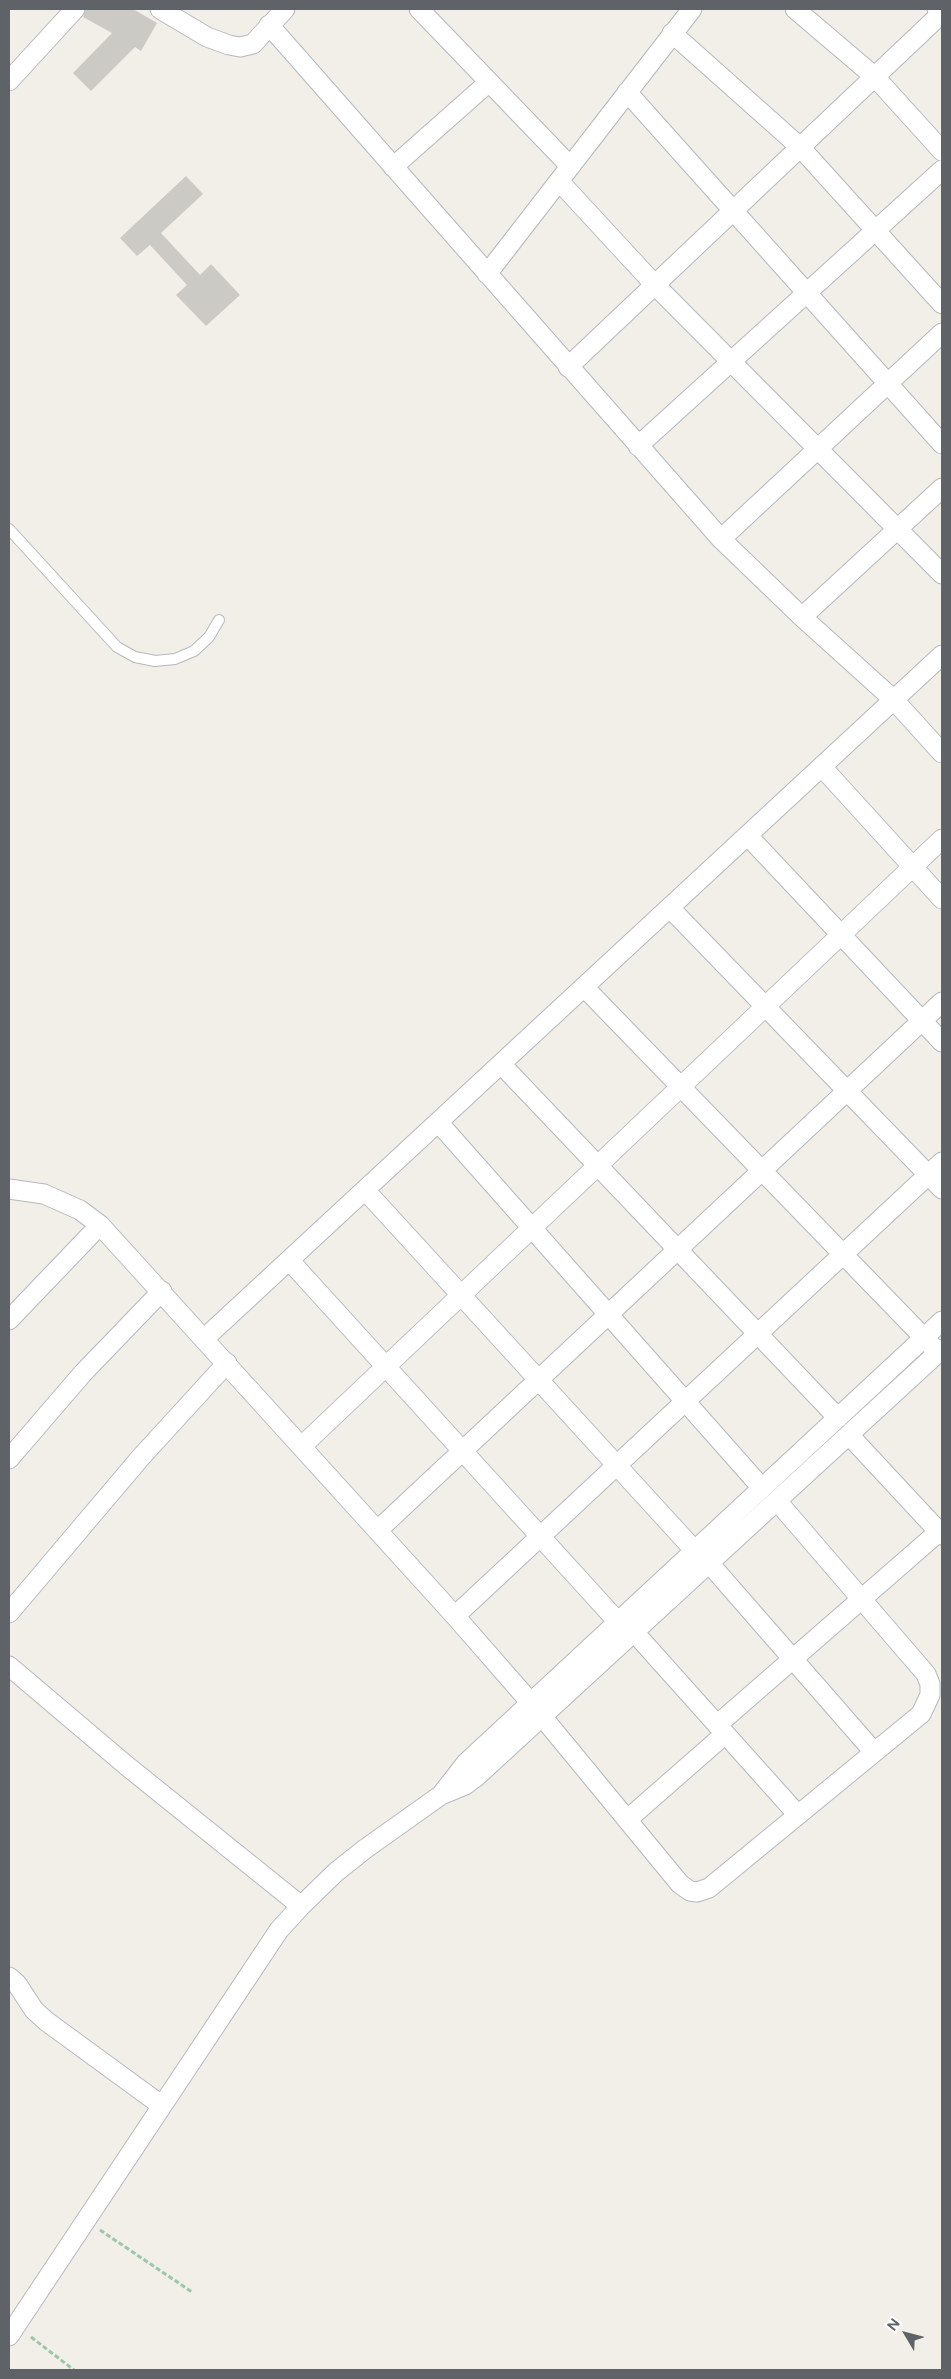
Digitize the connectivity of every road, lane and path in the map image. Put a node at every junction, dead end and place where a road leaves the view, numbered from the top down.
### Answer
1 (75, 9) edge
2 (160, 9) edge
3 (285, 9) edge
4 (419, 9) edge
5 (692, 9) edge
6 (794, 9) edge
7 (937, 9) edge
8 (269, 25) junction
9 (672, 34) junction
10 (875, 77) junction
11 (9, 81) edge
12 (489, 82) junction
13 (627, 92) junction
14 (800, 147) junction
15 (942, 151) edge
16 (393, 166) junction
17 (942, 170) edge
18 (564, 173) junction
19 (732, 212) junction
20 (876, 231) junction
21 (487, 274) junction
22 (655, 284) junction
23 (806, 293) junction
24 (942, 304) edge
25 (942, 333) edge
26 (731, 361) junction
27 (568, 367) junction
28 (888, 384) junction
29 (942, 444) edge
30 (638, 446) junction
31 (818, 449) junction
32 (942, 488) edge
33 (9, 529) edge
34 (897, 529) junction
35 (721, 539) junction
36 (942, 574) edge
37 (802, 618) junction
38 (219, 620) dead end
39 (942, 655) edge
40 (894, 700) junction
41 (942, 753) edge
42 (822, 767) junction
43 (748, 836) junction
44 (942, 839) edge
45 (913, 867) junction
46 (942, 899) edge
47 (670, 908) junction
48 (841, 935) junction
49 (584, 987) junction
50 (942, 1002) edge
51 (765, 1007) junction
52 (922, 1021) junction
53 (942, 1042) edge
54 (501, 1064) junction
55 (681, 1087) junction
56 (847, 1091) junction
57 (438, 1122) junction
58 (942, 1162) edge
59 (598, 1166) junction
60 (762, 1171) junction
61 (928, 1175) junction
62 (9, 1189) edge
63 (942, 1189) edge
64 (364, 1190) junction
65 (100, 1225) junction
66 (532, 1228) junction
67 (678, 1250) junction
68 (843, 1254) junction
69 (289, 1260) junction
70 (162, 1291) junction
71 (461, 1295) junction
72 (608, 1314) junction
73 (9, 1320) edge
74 (942, 1321) edge
75 (758, 1334) junction
76 (924, 1337) junction
77 (205, 1338) junction
78 (941, 1352) edge
79 (227, 1363) junction
80 (386, 1366) junction
81 (539, 1380) junction
82 (685, 1401) junction
83 (838, 1418) junction
84 (849, 1435) junction
85 (302, 1446) junction
86 (463, 1451) junction
87 (9, 1459) edge
88 (617, 1465) junction
89 (762, 1488) junction
90 (777, 1501) junction
91 (378, 1530) junction
92 (941, 1532) edge
93 (540, 1536) junction
94 (695, 1551) junction
95 (709, 1563) junction
96 (861, 1598) junction
97 (9, 1614) edge
98 (455, 1616) junction
99 (626, 1627) junction
100 (792, 1658) junction
101 (9, 1666) edge
102 (537, 1710) junction
103 (721, 1729) junction
104 (874, 1752) junction
105 (798, 1815) junction
106 (628, 1820) junction
107 (301, 1906) junction
108 (9, 1977) edge
109 (161, 2105) junction
110 (87, 2221) junction
111 (192, 2292) dead end
112 (13, 2331) edge
113 (74, 2370) edge

1 - 11 street
2 - 8 street
3 - 8 street
4 - 12 street
5 - 9 street
6 - 10 street
7 - 10 street
8 - 16 street
9 - 13 street
9 - 14 street
10 - 14 street
10 - 15 street
12 - 16 street
12 - 18 street
13 - 18 street
13 - 19 street
14 - 19 street
14 - 20 street
16 - 21 street
17 - 20 street
18 - 21 street
18 - 22 street
19 - 22 street
19 - 23 street
20 - 23 street
20 - 24 street
21 - 27 street
22 - 26 street
22 - 27 street
23 - 26 street
23 - 28 street
25 - 28 street
26 - 30 street
26 - 31 street
27 - 30 street
28 - 29 street
28 - 31 street
30 - 35 street
31 - 34 street
31 - 35 street
32 - 34 street
33 - 38 lane
34 - 36 street
34 - 37 street
35 - 37 street
37 - 40 street
39 - 40 street
40 - 41 street
40 - 42 street
42 - 43 street
42 - 45 street
43 - 47 street
43 - 48 street
44 - 45 street
45 - 46 street
45 - 48 street
47 - 49 street
47 - 51 street
48 - 51 street
48 - 52 street
49 - 54 street
49 - 55 street
50 - 52 street
51 - 55 street
51 - 56 street
52 - 53 street
52 - 56 street
54 - 57 street
54 - 59 street
55 - 59 street
55 - 60 street
56 - 60 street
56 - 61 street
57 - 64 street
57 - 66 street
58 - 61 street
59 - 66 street
59 - 67 street
60 - 67 street
60 - 68 street
61 - 63 street
61 - 68 street
62 - 65 street
64 - 69 street
64 - 71 street
65 - 70 street
65 - 73 street
66 - 71 street
66 - 72 street
67 - 72 street
67 - 75 street
68 - 75 street
68 - 76 street
69 - 77 street
69 - 80 street
70 - 77 street
70 - 87 street
71 - 80 street
71 - 81 street
72 - 81 street
72 - 82 street
74 - 76 street
75 - 82 street
75 - 83 street
76 - 78 street
76 - 83 street
77 - 79 street
78 - 84 street
79 - 85 street
79 - 97 street
80 - 85 street
80 - 86 street
81 - 86 street
81 - 88 street
82 - 88 street
82 - 89 street
83 - 89 street
84 - 90 street
84 - 92 street
85 - 91 street
86 - 91 street
86 - 93 street
88 - 93 street
88 - 94 street
89 - 94 street
90 - 95 street
90 - 96 street
91 - 98 street
92 - 96 street
93 - 98 street
93 - 99 street
94 - 99 street
95 - 99 street
95 - 100 street
96 - 100 street
96 - 104 street
98 - 102 street
99 - 102 street
99 - 103 street
100 - 103 street
100 - 104 street
101 - 107 street
102 - 106 street
102 - 107 street
103 - 105 street
103 - 106 street
104 - 105 street
105 - 106 street
107 - 109 street
108 - 109 street
109 - 110 street
110 - 111 path
110 - 112 street
112 - 113 path

